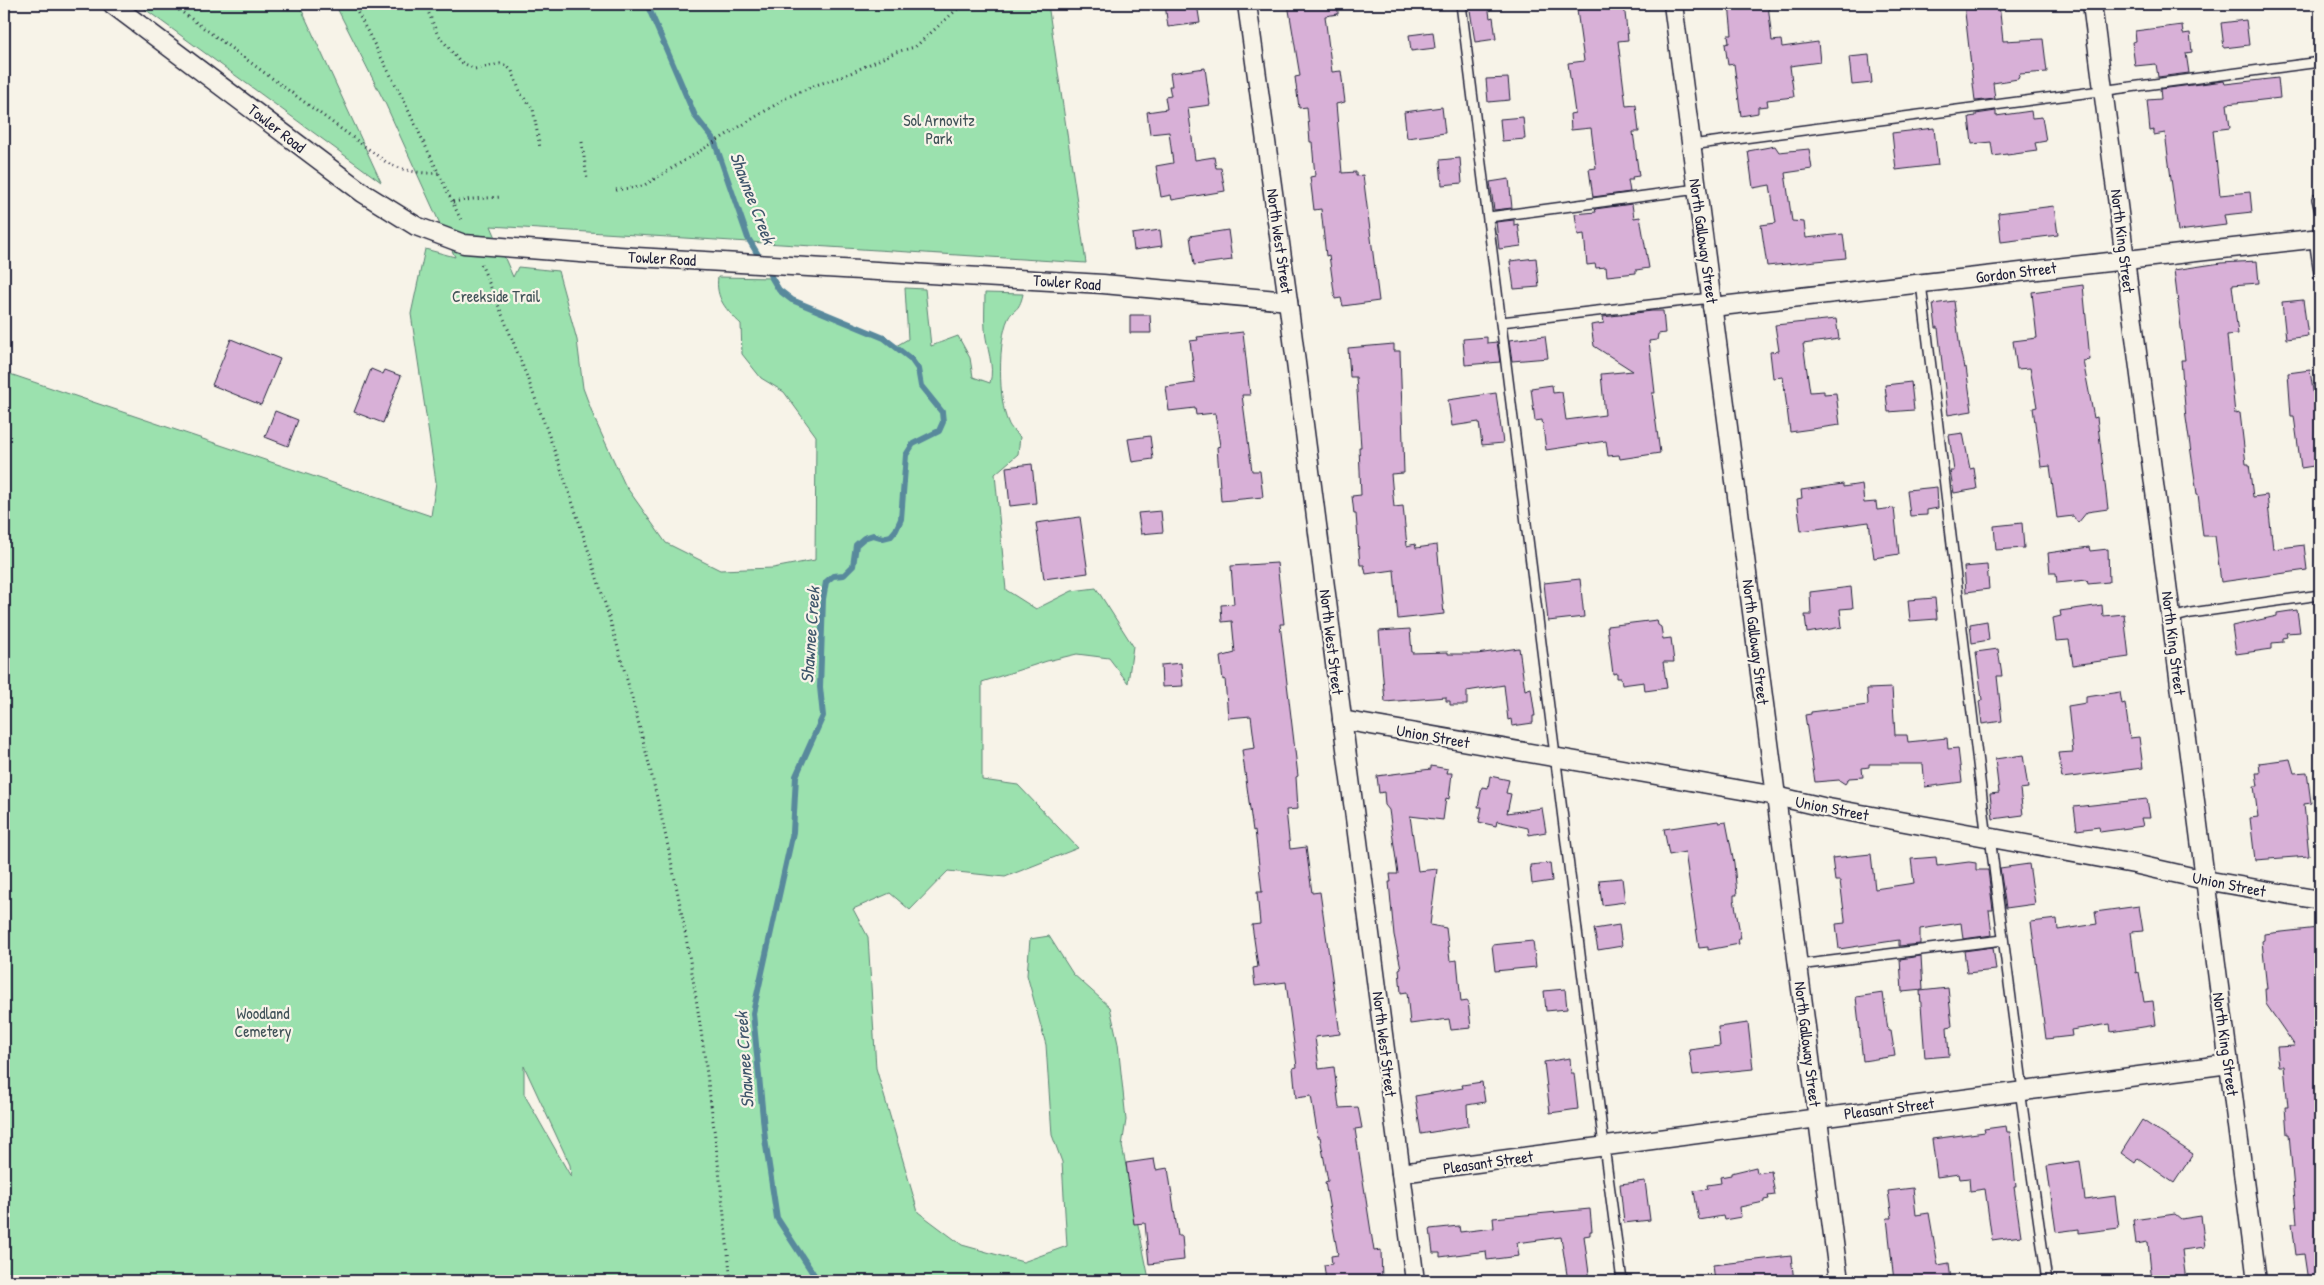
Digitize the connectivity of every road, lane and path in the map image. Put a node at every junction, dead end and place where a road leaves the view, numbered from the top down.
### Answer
1 (112, 4) edge
2 (171, 4) edge
3 (353, 4) edge
4 (424, 4) edge
5 (963, 4) edge
6 (1247, 4) edge
7 (1461, 4) edge
8 (1673, 4) edge
9 (2092, 4) edge
10 (2320, 62) edge
11 (2103, 92) junction
12 (582, 142) dead end
13 (1691, 145) junction
14 (540, 148) dead end
15 (440, 173) junction
16 (587, 179) dead end
17 (1697, 189) junction
18 (616, 190) dead end
19 (501, 198) dead end
20 (2317, 198) dead end
21 (453, 202) junction
22 (2320, 212) edge
23 (1489, 217) junction
24 (2317, 238) edge
25 (473, 245) junction
26 (2125, 260) junction
27 (2320, 280) edge
28 (1921, 283) junction
29 (1288, 301) junction
30 (1712, 302) junction
31 (1501, 322) junction
32 (2320, 595) edge
33 (2171, 618) junction
34 (1342, 720) junction
35 (1556, 757) junction
36 (1776, 796) junction
37 (1990, 838) junction
38 (2204, 880) junction
39 (2320, 900) edge
40 (2003, 940) junction
41 (1798, 965) junction
42 (2229, 1064) junction
43 (2022, 1091) junction
44 (1818, 1118) junction
45 (1604, 1146) junction
46 (1401, 1173) junction
47 (731, 1281) edge
48 (1415, 1281) edge
49 (1622, 1281) edge
50 (1839, 1281) edge
51 (2047, 1281) edge
52 (2258, 1281) edge

1 - 25 street, Towler Road
2 - 15 path
3 - 15 path
4 - 14 path
5 - 18 path
6 - 29 street, North West Street
7 - 23 lane
8 - 13 street, North Galloway Street
9 - 11 street, North King Street
10 - 11 lane
11 - 13 lane
11 - 26 street, North King Street
12 - 16 path
13 - 17 street, North Galloway Street
15 - 21 path
17 - 23 lane
17 - 30 street, North Galloway Street
19 - 21 path
20 - 22 lane
21 - 25 path
23 - 31 lane
24 - 26 street, Gordon Street
24 - 27 lane
25 - 29 street, Towler Road
25 - 47 path
26 - 28 street, Gordon Street
26 - 33 street, North King Street
28 - 30 street, Gordon Street
28 - 37 lane
29 - 34 street, North West Street
30 - 31 lane
30 - 36 street, North Galloway Street
31 - 35 lane
32 - 33 lane
33 - 38 street, North King Street
34 - 35 street, Union Street
34 - 46 street, North West Street
35 - 36 street, Union Street
35 - 45 lane
36 - 37 street, Union Street
36 - 41 street, North Galloway Street
37 - 38 street, Union Street
37 - 40 lane
38 - 39 street, Union Street
38 - 42 street, North King Street
40 - 41 lane
40 - 43 lane
41 - 44 street, North Galloway Street
42 - 43 street, Pleasant Street
42 - 52 street, North King Street
43 - 44 street, Pleasant Street
43 - 51 lane
44 - 45 street, Pleasant Street
44 - 50 street, North Galloway Street
45 - 46 street, Pleasant Street
45 - 49 lane
46 - 48 street, North West Street

